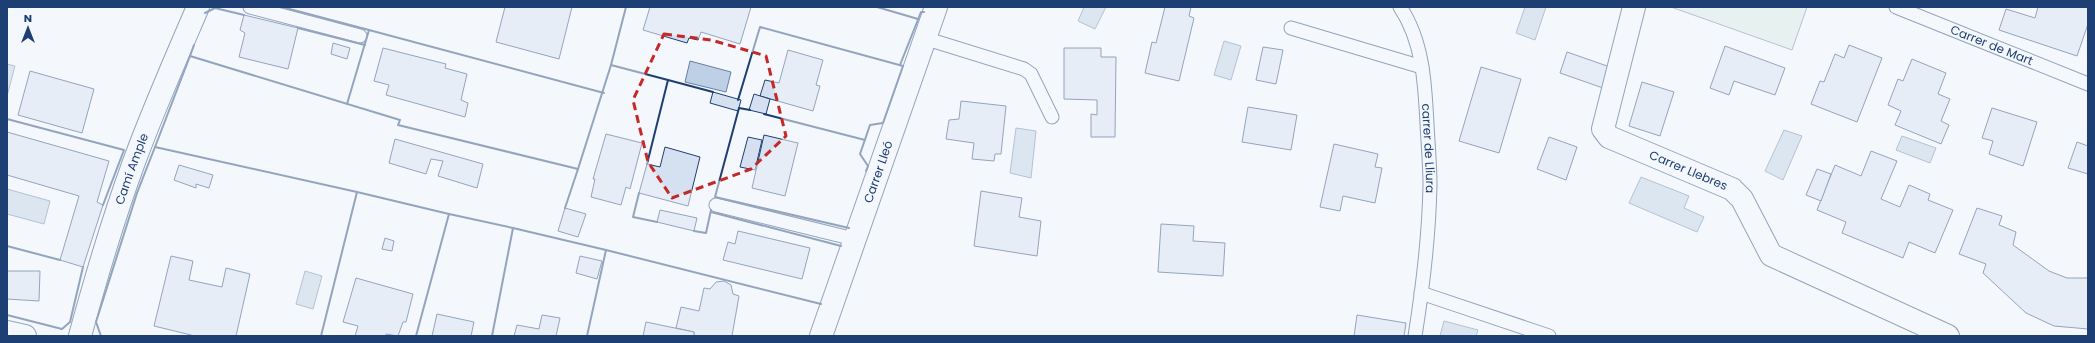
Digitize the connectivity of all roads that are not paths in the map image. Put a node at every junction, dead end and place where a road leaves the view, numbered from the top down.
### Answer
1 (198, 7) edge
2 (250, 7) edge
3 (936, 7) edge
4 (1400, 7) edge
5 (1634, 7) edge
6 (1896, 7) edge
7 (1291, 28) dead end
8 (360, 36) dead end
9 (924, 38) junction
10 (1422, 67) junction
11 (2088, 84) edge
12 (1052, 117) dead end
13 (716, 205) dead end
14 (854, 239) junction
15 (1422, 293) junction
16 (7, 332) edge
17 (25, 336) edge
18 (80, 336) edge
19 (821, 336) edge
20 (1415, 336) edge
21 (1549, 336) edge
22 (1948, 336) edge

1 - 18 street, Camí Ample
2 - 8 lane
3 - 9 street, Carrer Lleó
4 - 10 lane, carrer de Lliura
5 - 22 street, Carrer Llebres
6 - 11 lane, Carrer de Mart
7 - 10 lane
9 - 12 lane
9 - 14 street, Carrer Lleó
10 - 15 lane, carrer de Lliura
13 - 14 lane
14 - 19 street, Carrer Lleó
15 - 20 lane, carrer de Lliura
15 - 21 lane
16 - 17 street

